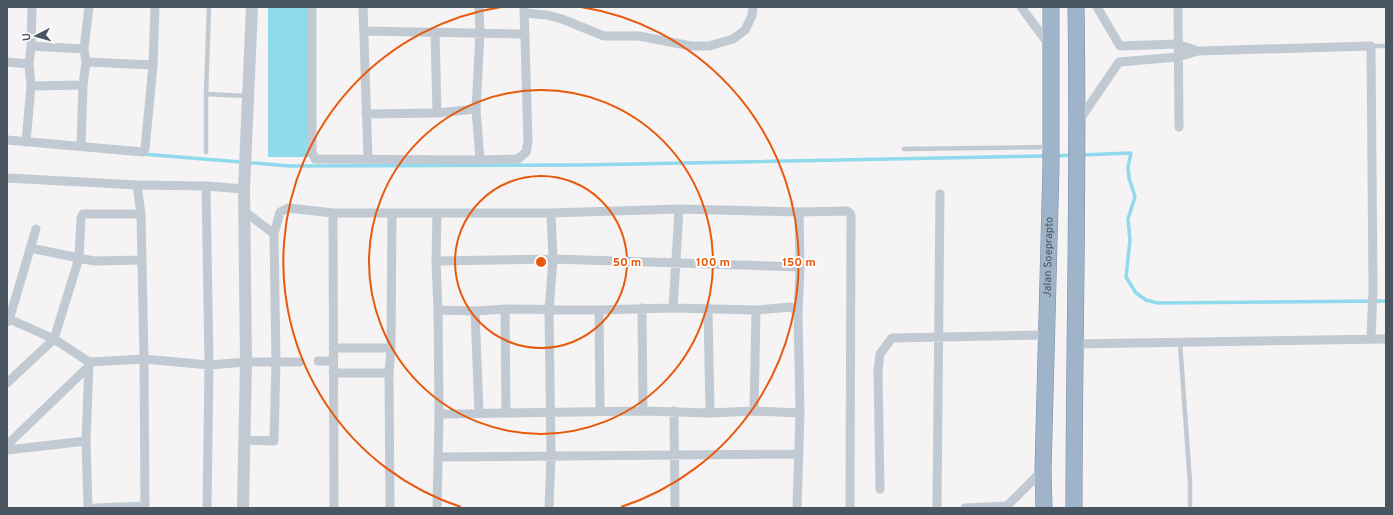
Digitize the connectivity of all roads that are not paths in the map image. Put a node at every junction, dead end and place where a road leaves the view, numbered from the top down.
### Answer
1 (32, 7) edge
2 (89, 7) edge
3 (155, 7) edge
4 (209, 7) edge
5 (252, 7) edge
6 (312, 7) edge
7 (363, 7) edge
8 (479, 7) edge
9 (753, 7) edge
10 (1022, 7) edge
11 (1051, 7) edge
12 (1076, 7) edge
13 (1096, 7) edge
14 (1178, 7) edge
15 (524, 10) edge
16 (364, 31) junction
17 (436, 32) junction
18 (480, 33) junction
19 (525, 34) junction
20 (1178, 44) junction
21 (31, 46) junction
22 (1120, 46) junction
23 (1371, 46) junction
24 (1386, 46) edge
25 (84, 49) junction
26 (1052, 49) junction
27 (1198, 51) junction
28 (1178, 57) junction
29 (7, 62) edge
30 (86, 62) junction
31 (1120, 62) junction
32 (29, 64) junction
33 (153, 65) junction
34 (83, 85) junction
35 (31, 86) junction
36 (206, 94) junction
37 (248, 96) junction
38 (476, 109) junction
39 (437, 112) junction
40 (366, 114) junction
41 (1077, 123) junction
42 (1178, 127) dead end
43 (7, 140) edge
44 (26, 142) junction
45 (81, 146) junction
46 (904, 149) dead end
47 (206, 152) dead end
48 (1051, 155) junction
49 (368, 159) junction
50 (480, 160) junction
51 (7, 178) edge
52 (137, 184) junction
53 (206, 186) junction
54 (244, 189) junction
55 (940, 194) dead end
56 (679, 209) junction
57 (244, 211) junction
58 (799, 212) junction
59 (333, 213) junction
60 (392, 213) junction
61 (437, 213) junction
62 (551, 213) junction
63 (141, 214) junction
64 (36, 229) dead end
65 (274, 234) junction
66 (30, 248) junction
67 (79, 258) junction
68 (553, 259) junction
69 (142, 260) junction
70 (436, 261) junction
71 (677, 264) junction
72 (800, 267) junction
73 (642, 308) junction
74 (674, 308) junction
75 (505, 309) junction
76 (438, 310) junction
77 (549, 310) junction
78 (599, 310) junction
79 (708, 310) junction
80 (756, 310) junction
81 (475, 311) junction
82 (798, 315) junction
83 (8, 320) edge
84 (1047, 335) junction
85 (939, 337) junction
86 (54, 339) junction
87 (1372, 339) junction
88 (1386, 339) edge
89 (1180, 342) junction
90 (1074, 344) junction
91 (333, 348) junction
92 (391, 348) junction
93 (144, 359) junction
94 (318, 361) dead end
95 (334, 361) junction
96 (246, 362) junction
97 (276, 362) junction
98 (300, 362) dead end
99 (89, 365) junction
100 (209, 365) junction
101 (333, 373) junction
102 (390, 373) junction
103 (7, 383) edge
104 (600, 411) junction
105 (643, 411) junction
106 (674, 411) junction
107 (754, 411) junction
108 (550, 412) junction
109 (479, 413) junction
110 (506, 413) junction
111 (710, 413) junction
112 (800, 413) junction
113 (439, 414) junction
114 (245, 440) junction
115 (86, 441) junction
116 (7, 445) edge
117 (7, 450) edge
118 (674, 454) junction
119 (798, 454) junction
120 (551, 455) junction
121 (439, 457) junction
122 (1043, 470) junction
123 (880, 488) dead end
124 (145, 507) edge
125 (1007, 507) edge
126 (88, 508) edge
127 (95, 508) edge
128 (207, 508) edge
129 (243, 508) edge
130 (334, 508) edge
131 (390, 508) edge
132 (437, 508) edge
133 (549, 508) edge
134 (675, 508) edge
135 (797, 508) edge
136 (850, 508) edge
137 (937, 508) edge
138 (965, 508) edge
139 (1044, 508) edge
140 (1074, 508) edge
141 (1190, 508) edge

1 - 21 street
2 - 25 street
3 - 33 street
4 - 36 lane
5 - 37 street
6 - 49 street
7 - 16 street
8 - 18 street
9 - 15 street
10 - 26 street
11 - 26 highway, Jalan Soeprapto
12 - 41 highway
13 - 22 street
14 - 20 street
15 - 19 street
16 - 17 street
16 - 40 street
17 - 18 street
17 - 39 street
18 - 19 street
18 - 38 street
19 - 50 street
20 - 22 street
20 - 27 street
20 - 28 street
21 - 25 street
21 - 32 street
22 - 31 street
23 - 24 lane
23 - 27 street
23 - 87 street
25 - 30 street
26 - 48 highway, Jalan Soeprapto
27 - 28 street
28 - 31 street
28 - 42 street
29 - 32 street
30 - 33 street
30 - 34 street
31 - 41 street
32 - 35 street
33 - 45 street
34 - 35 street
34 - 45 street
35 - 44 street
36 - 37 lane
36 - 47 lane
37 - 54 street
38 - 39 street
38 - 50 street
39 - 40 street
40 - 49 street
41 - 90 highway
43 - 44 street
44 - 45 street
46 - 48 lane
48 - 84 highway, Jalan Soeprapto
49 - 50 street
51 - 52 street
52 - 53 street
52 - 63 street
53 - 54 street
53 - 100 street
54 - 57 street
55 - 85 street
56 - 58 street
56 - 62 street
56 - 71 street
57 - 65 street
57 - 96 street
58 - 72 street
58 - 136 street
59 - 60 street
59 - 65 street
59 - 91 street
60 - 61 street
60 - 92 street
61 - 62 street
61 - 70 street
62 - 68 street
63 - 67 street
63 - 69 street
64 - 66 street
65 - 97 street
66 - 67 street
66 - 83 street
67 - 69 street
67 - 86 street
68 - 70 street
68 - 71 street
68 - 77 street
69 - 93 street
70 - 76 street
71 - 72 street
71 - 74 street
72 - 82 street
73 - 74 street
73 - 78 street
73 - 105 street
74 - 79 street
75 - 77 street
75 - 81 street
75 - 110 street
76 - 81 street
76 - 113 street
77 - 78 street
77 - 108 street
78 - 104 street
79 - 80 street
79 - 111 street
80 - 82 street
80 - 107 street
81 - 109 street
82 - 112 street
83 - 86 street
84 - 85 street
84 - 122 highway, Jalan Soeprapto
85 - 123 street
85 - 137 street
86 - 99 street
86 - 103 street
87 - 88 street
87 - 89 street
89 - 90 street
89 - 141 lane
90 - 140 highway
91 - 92 street
91 - 95 street
92 - 102 street
93 - 99 street
93 - 100 street
93 - 124 street
94 - 95 street
95 - 101 street
96 - 97 street
96 - 100 street
96 - 114 street
97 - 98 street
97 - 114 street
99 - 115 street
99 - 116 street
100 - 128 street
101 - 102 street
101 - 130 street
102 - 131 street
104 - 105 street
104 - 108 street
105 - 106 street
106 - 111 street
106 - 118 street
107 - 111 street
107 - 112 street
108 - 110 street
108 - 120 street
109 - 110 street
109 - 113 street
112 - 119 street
113 - 121 street
114 - 129 street
115 - 117 street
115 - 126 street
118 - 119 street
118 - 120 street
118 - 134 street
119 - 135 street
120 - 121 street
120 - 133 street
121 - 132 street
122 - 125 street
122 - 139 highway, Jalan Soeprapto
124 - 127 street
125 - 138 street

